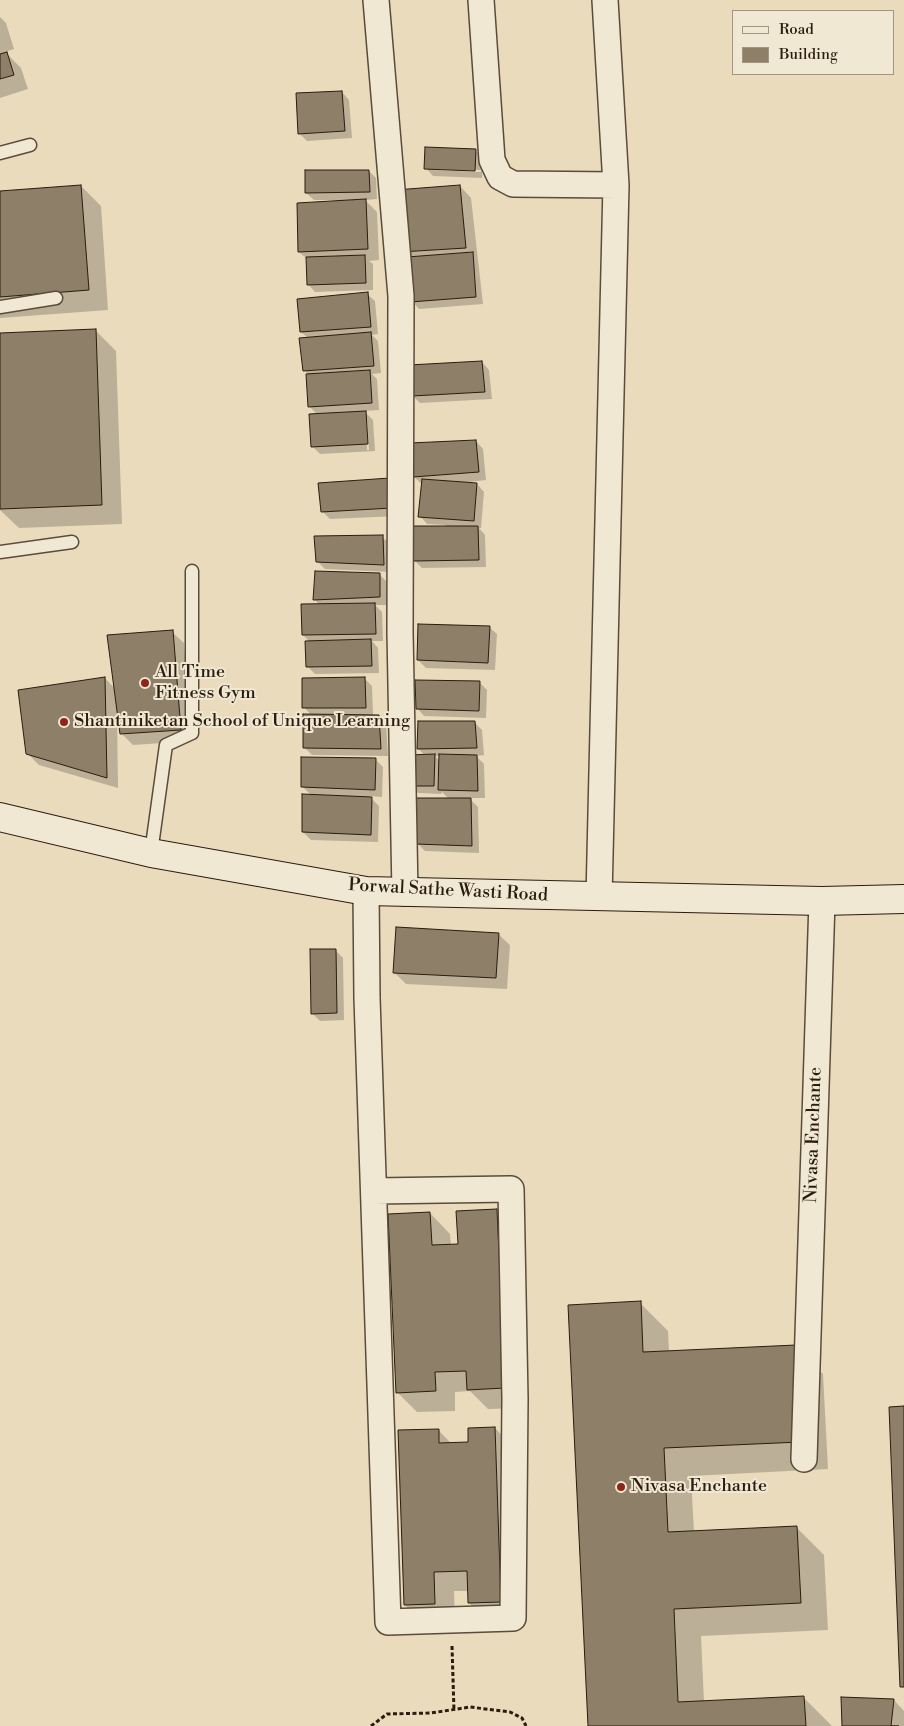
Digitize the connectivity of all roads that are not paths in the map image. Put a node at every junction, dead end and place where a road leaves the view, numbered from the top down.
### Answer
1 (376, 0) edge
2 (481, 0) edge
3 (605, 0) edge
4 (30, 145) dead end
5 (0, 153) edge
6 (616, 185) junction
7 (56, 298) dead end
8 (0, 308) edge
9 (72, 542) dead end
10 (0, 552) edge
11 (192, 571) dead end
12 (0, 817) edge
13 (151, 853) junction
14 (366, 891) junction
15 (405, 893) junction
16 (599, 897) junction
17 (904, 899) edge
18 (822, 901) junction
19 (374, 1191) junction
20 (804, 1459) dead end

1 - 15 street
2 - 6 street
3 - 6 street
4 - 5 lane
6 - 16 street
7 - 8 lane
9 - 10 lane
11 - 13 lane
12 - 13 street, Porwal Sathe Wasti Road
13 - 14 street, Porwal Sathe Wasti Road
14 - 15 street, Porwal Sathe Wasti Road
14 - 19 street
15 - 16 street, Porwal Sathe Wasti Road
16 - 18 street, Porwal Sathe Wasti Road
17 - 18 street, Porwal Sathe Wasti Road
18 - 20 street, Nivasa Enchante
19 - 19 street

